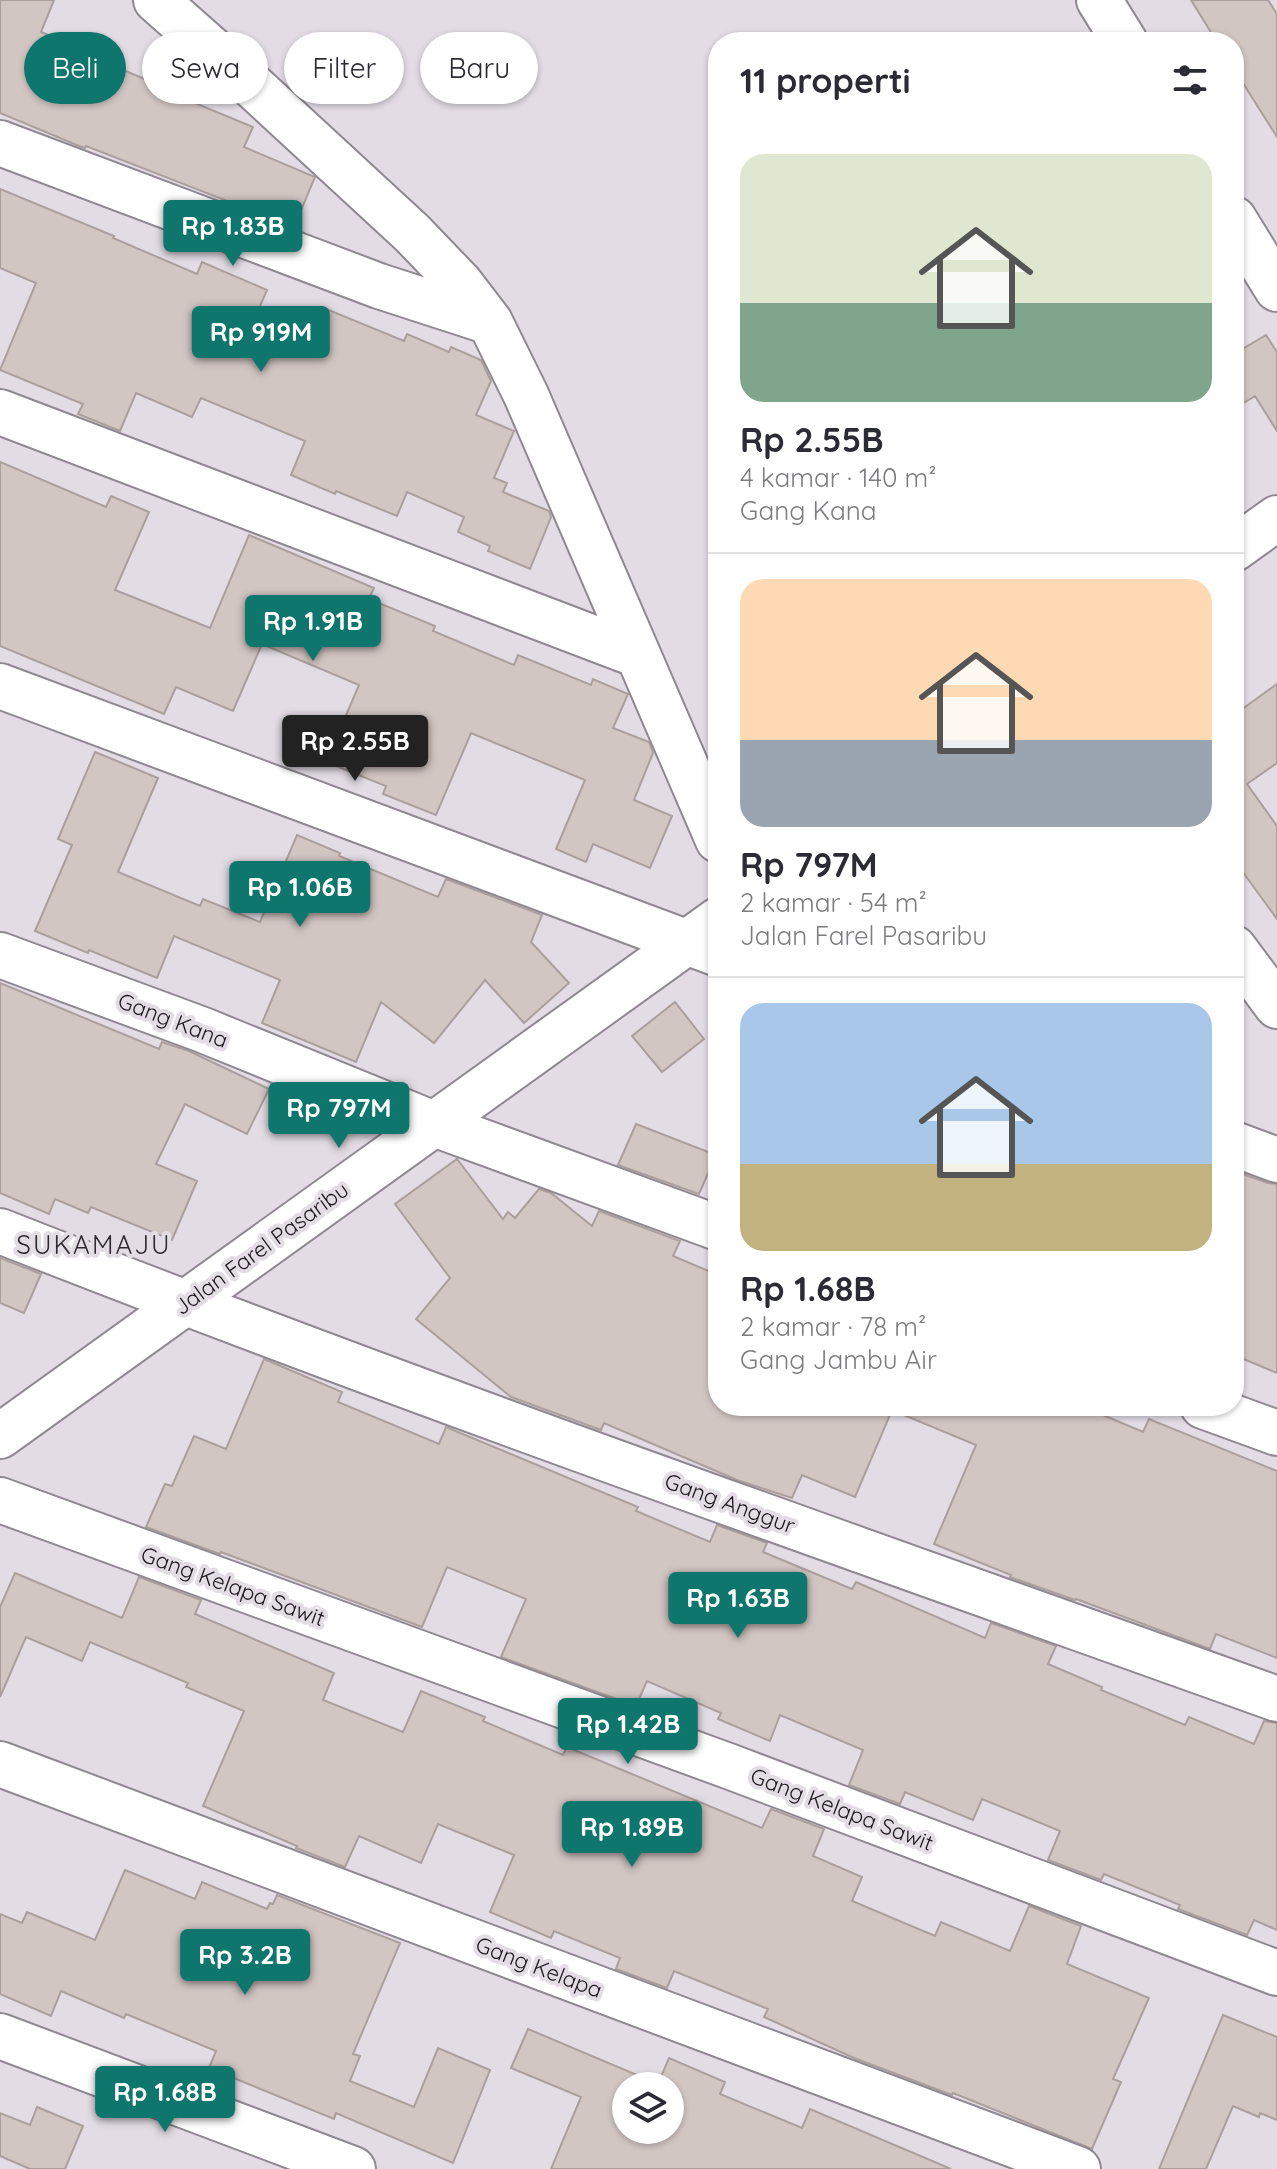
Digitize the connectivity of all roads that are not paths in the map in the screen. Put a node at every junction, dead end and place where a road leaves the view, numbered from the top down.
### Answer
1 (156, 0) edge
2 (1099, 0) edge
3 (1119, 32) edge
4 (0, 143) edge
5 (1244, 235) edge
6 (1277, 289) edge
7 (490, 322) junction
8 (0, 412) edge
9 (1277, 518) edge
10 (1244, 542) edge
11 (638, 655) junction
12 (0, 686) edge
13 (708, 817) edge
14 (707, 939) edge
15 (0, 955) edge
16 (1244, 961) edge
17 (1277, 1006) edge
18 (434, 1124) junction
19 (1244, 1148) edge
20 (1277, 1160) edge
21 (708, 1224) edge
22 (0, 1231) edge
23 (184, 1304) junction
24 (1230, 1416) edge
25 (1277, 1433) edge
26 (0, 1436) edge
27 (0, 1500) edge
28 (1277, 1699) edge
29 (0, 1764) edge
30 (1277, 1973) edge
31 (0, 2036) edge
32 (353, 2169) edge
33 (1078, 2169) edge

1 - 7 street
2 - 3 street
4 - 7 street
5 - 6 street
7 - 11 street
8 - 11 street
9 - 10 street
11 - 13 street
12 - 14 street
14 - 18 street, Jalan Farel Pasaribu
15 - 18 street, Gang Kana
16 - 17 street
18 - 21 street, Gang Kana
18 - 23 street, Jalan Farel Pasaribu
19 - 20 street
22 - 23 street, Gang Anggur
23 - 26 street, Jalan Farel Pasaribu
23 - 28 street, Gang Anggur
24 - 25 street
27 - 30 street, Gang Kelapa Sawit
29 - 33 street, Gang Kelapa
31 - 32 street

